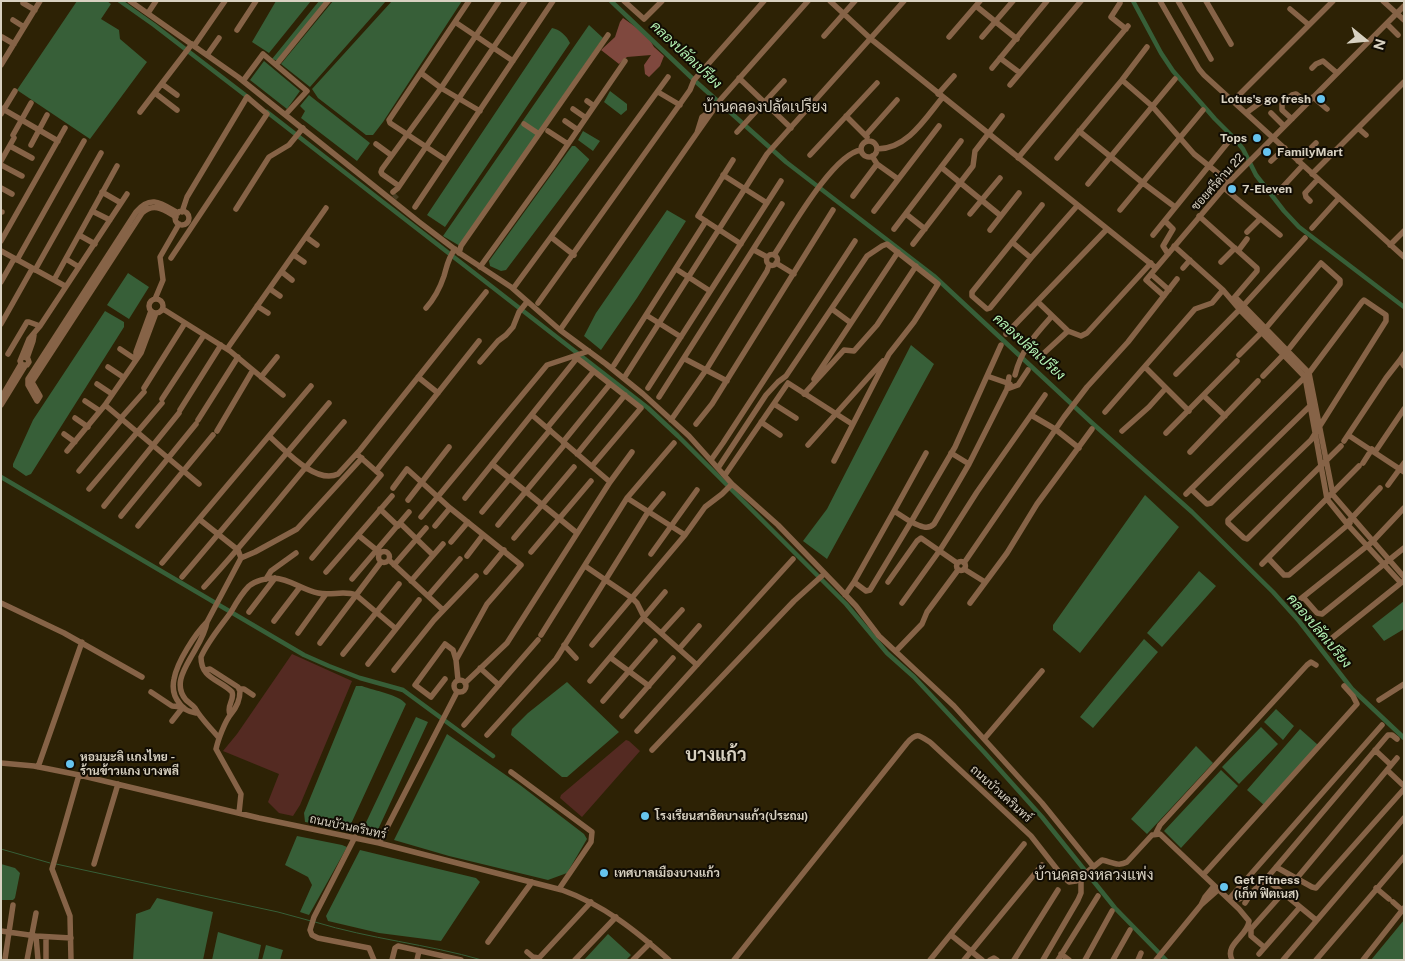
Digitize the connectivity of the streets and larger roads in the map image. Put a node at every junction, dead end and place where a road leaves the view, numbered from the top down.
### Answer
1 (40, 1) edge
2 (156, 1) edge
3 (225, 1) edge
4 (256, 1) edge
5 (328, 1) edge
6 (469, 1) edge
7 (498, 1) edge
8 (525, 1) edge
9 (553, 1) edge
10 (662, 1) edge
11 (764, 1) edge
12 (808, 1) edge
13 (830, 1) edge
14 (855, 1) edge
15 (904, 1) edge
16 (1048, 1) edge
17 (1080, 1) edge
18 (1160, 1) edge
19 (1178, 1) edge
20 (1206, 1) edge
21 (1333, 1) edge
22 (1383, 1) edge
23 (135, 2) edge
24 (625, 2) edge
25 (1012, 2) edge
26 (23, 3) dead end
27 (978, 3) edge
28 (1120, 3) dead end
29 (1404, 6) edge
30 (1290, 9) dead end
31 (35, 10) junction
32 (148, 13) junction
33 (844, 14) junction
34 (1397, 14) junction
35 (13, 20) dead end
36 (1404, 20) edge
37 (455, 22) junction
38 (996, 22) junction
39 (1387, 24) junction
40 (1309, 25) junction
41 (24, 27) junction
42 (237, 30) dead end
43 (1398, 34) dead end
44 (608, 35) dead end
45 (824, 36) dead end
46 (2, 37) edge
47 (475, 37) junction
48 (949, 37) dead end
49 (982, 37) dead end
50 (219, 38) dead end
51 (871, 39) junction
52 (1017, 39) junction
53 (14, 44) junction
54 (194, 44) junction
55 (1231, 44) dead end
56 (1147, 47) dead end
57 (493, 48) junction
58 (207, 55) junction
59 (1000, 58) junction
60 (1211, 59) dead end
61 (513, 61) junction
62 (625, 61) dead end
63 (2, 62) edge
64 (276, 65) junction
65 (992, 68) dead end
66 (1312, 68) dead end
67 (422, 73) junction
68 (1020, 73) junction
69 (1337, 73) junction
70 (954, 76) dead end
71 (668, 78) dead end
72 (740, 78) junction
73 (1175, 79) dead end
74 (1122, 80) junction
75 (243, 81) junction
76 (784, 81) dead end
77 (1404, 82) edge
78 (162, 84) junction
79 (877, 84) dead end
80 (1010, 84) dead end
81 (441, 88) junction
82 (15, 91) dead end
83 (658, 92) junction
84 (155, 93) junction
85 (177, 94) dead end
86 (940, 96) junction
87 (1314, 97) junction
88 (459, 99) junction
89 (587, 100) dead end
90 (897, 100) dead end
91 (1233, 101) junction
92 (765, 102) junction
93 (1261, 102) dead end
94 (31, 103) dead end
95 (1307, 103) junction
96 (680, 105) junction
97 (594, 106) junction
98 (1152, 106) junction
99 (573, 109) dead end
100 (1327, 109) dead end
101 (2, 110) edge
102 (177, 110) dead end
103 (1203, 110) dead end
104 (480, 111) junction
105 (140, 112) dead end
106 (1246, 113) junction
107 (1271, 113) dead end
108 (286, 114) junction
109 (47, 115) dead end
110 (846, 116) junction
111 (1002, 116) dead end
112 (586, 118) junction
113 (1292, 119) junction
114 (22, 120) junction
115 (565, 120) dead end
116 (524, 124) dead end
117 (940, 126) dead end
118 (1284, 126) junction
119 (65, 128) dead end
120 (791, 128) junction
121 (1358, 128) junction
122 (302, 129) junction
123 (39, 130) junction
124 (578, 130) junction
125 (739, 130) dead end
126 (1079, 130) junction
127 (548, 131) dead end
128 (406, 134) junction
129 (539, 134) junction
130 (866, 134) junction
131 (987, 134) junction
132 (1366, 135) dead end
133 (1273, 137) junction
134 (1179, 138) junction
135 (58, 141) junction
136 (84, 141) dead end
137 (868, 141) junction
138 (1229, 141) dead end
139 (961, 142) dead end
140 (1316, 143) dead end
141 (376, 144) dead end
142 (568, 144) junction
143 (31, 145) dead end
144 (10, 146) junction
145 (426, 148) junction
146 (1285, 148) junction
147 (877, 149) junction
148 (861, 150) junction
149 (100, 153) dead end
150 (391, 155) junction
151 (810, 155) dead end
152 (872, 156) junction
153 (1111, 157) junction
154 (32, 158) dead end
155 (1018, 158) junction
156 (1057, 158) dead end
157 (446, 160) junction
158 (733, 160) dead end
159 (1271, 162) dead end
160 (1, 163) edge
161 (1300, 163) junction
162 (877, 164) junction
163 (1208, 165) junction
164 (117, 166) dead end
165 (942, 167) junction
166 (1312, 174) junction
167 (723, 175) junction
168 (22, 176) dead end
169 (1000, 178) dead end
170 (898, 179) junction
171 (1318, 179) junction
172 (781, 181) dead end
173 (961, 182) junction
174 (1229, 182) junction
175 (1143, 183) junction
176 (1088, 184) dead end
177 (1, 188) edge
178 (1224, 188) junction
179 (745, 189) junction
180 (102, 192) junction
181 (1278, 192) dead end
182 (1019, 193) dead end
183 (12, 194) dead end
184 (127, 194) dead end
185 (394, 194) junction
186 (853, 196) dead end
187 (1339, 198) junction
188 (982, 200) junction
189 (1310, 201) dead end
190 (121, 203) junction
191 (767, 203) junction
192 (782, 204) dead end
193 (1042, 205) dead end
194 (1077, 206) junction
195 (415, 207) dead end
196 (1174, 207) junction
197 (326, 208) dead end
198 (236, 209) dead end
199 (833, 210) dead end
200 (1120, 210) dead end
201 (92, 211) junction
202 (874, 211) dead end
203 (179, 214) junction
204 (906, 214) junction
205 (970, 214) dead end
206 (1001, 216) junction
207 (1199, 216) junction
208 (1260, 219) junction
209 (110, 220) junction
210 (706, 221) junction
211 (1166, 222) dead end
212 (179, 224) junction
213 (1312, 228) dead end
214 (894, 229) dead end
215 (925, 229) junction
216 (1108, 229) junction
217 (719, 230) junction
218 (990, 230) dead end
219 (1404, 231) edge
220 (79, 235) junction
221 (1153, 235) dead end
222 (1280, 236) dead end
223 (306, 237) junction
224 (551, 237) junction
225 (1305, 238) dead end
226 (1, 240) edge
227 (855, 240) dead end
228 (1012, 242) junction
229 (95, 244) junction
230 (317, 244) dead end
231 (740, 244) junction
232 (913, 244) dead end
233 (1390, 245) junction
234 (1174, 246) junction
235 (1236, 249) junction
236 (754, 250) junction
237 (1, 251) edge
238 (898, 252) junction
239 (454, 253) junction
240 (1168, 254) junction
241 (294, 255) junction
242 (574, 255) junction
243 (774, 255) junction
244 (767, 257) junction
245 (1404, 257) edge
246 (171, 258) dead end
247 (1031, 258) junction
248 (15, 259) junction
249 (66, 259) junction
250 (1190, 260) junction
251 (304, 262) dead end
252 (1221, 262) dead end
253 (776, 263) junction
254 (769, 265) junction
255 (916, 266) junction
256 (1153, 266) junction
257 (79, 267) junction
258 (480, 267) junction
259 (1183, 268) dead end
260 (34, 269) junction
261 (676, 269) junction
262 (282, 272) junction
263 (794, 274) junction
264 (1151, 274) junction
265 (689, 277) junction
266 (1177, 279) dead end
267 (54, 280) junction
268 (292, 280) dead end
269 (1, 282) edge
270 (65, 286) junction
271 (515, 286) dead end
272 (270, 289) junction
273 (1169, 290) junction
274 (1223, 290) junction
275 (710, 291) junction
276 (486, 292) dead end
277 (280, 296) dead end
278 (1164, 296) junction
279 (1234, 298) junction
280 (156, 299) junction
281 (1038, 302) junction
282 (538, 303) dead end
283 (524, 305) junction
284 (258, 306) junction
285 (426, 308) dead end
286 (1241, 308) junction
287 (163, 309) junction
288 (832, 309) junction
289 (153, 312) junction
290 (268, 313) dead end
291 (646, 315) junction
292 (1052, 316) junction
293 (185, 323) junction
294 (851, 323) junction
295 (1, 324) edge
296 (660, 324) junction
297 (40, 326) junction
298 (560, 330) junction
299 (1264, 330) junction
300 (1068, 331) junction
301 (1006, 334) dead end
302 (204, 335) junction
303 (681, 337) junction
304 (479, 341) dead end
305 (221, 345) junction
306 (1002, 345) dead end
307 (120, 349) dead end
308 (227, 349) junction
309 (588, 351) junction
310 (1286, 352) junction
311 (8, 354) dead end
312 (889, 354) junction
313 (1404, 354) edge
314 (1042, 355) dead end
315 (1239, 355) dead end
316 (238, 357) junction
317 (277, 357) dead end
318 (135, 358) junction
319 (684, 358) junction
320 (1400, 360) junction
321 (25, 362) junction
322 (480, 362) dead end
323 (1237, 362) dead end
324 (614, 364) dead end
325 (1404, 366) edge
326 (40, 367) junction
327 (108, 367) dead end
328 (1145, 367) junction
329 (253, 370) junction
330 (706, 370) junction
331 (1028, 370) dead end
332 (594, 371) junction
333 (1176, 374) dead end
334 (1307, 375) junction
335 (987, 376) junction
336 (1263, 376) dead end
337 (124, 377) junction
338 (262, 377) junction
339 (418, 377) junction
340 (624, 378) junction
341 (1010, 379) junction
342 (727, 381) junction
343 (1258, 381) dead end
344 (97, 384) dead end
345 (610, 384) junction
346 (311, 386) dead end
347 (648, 388) dead end
348 (1166, 388) junction
349 (438, 392) junction
350 (112, 394) junction
351 (804, 394) junction
352 (283, 395) dead end
353 (625, 395) junction
354 (1045, 395) dead end
355 (659, 396) dead end
356 (1204, 396) junction
357 (85, 401) dead end
358 (2, 402) edge
359 (329, 403) dead end
360 (1313, 403) junction
361 (774, 404) junction
362 (105, 405) junction
363 (1404, 409) edge
364 (100, 411) junction
365 (1189, 411) junction
366 (1105, 412) dead end
367 (835, 414) junction
368 (532, 415) junction
369 (1031, 415) junction
370 (1225, 416) junction
371 (75, 418) dead end
372 (796, 418) dead end
373 (122, 419) junction
374 (671, 420) junction
375 (344, 422) dead end
376 (761, 422) junction
377 (696, 424) dead end
378 (852, 424) junction
379 (88, 427) junction
380 (548, 429) junction
381 (1055, 429) junction
382 (1092, 429) dead end
383 (1318, 430) junction
384 (1122, 431) dead end
385 (137, 432) junction
386 (1166, 433) dead end
387 (64, 434) dead end
388 (780, 435) dead end
389 (1348, 435) junction
390 (269, 436) junction
391 (75, 442) junction
392 (564, 443) junction
393 (674, 443) dead end
394 (153, 445) junction
395 (808, 446) dead end
396 (449, 447) dead end
397 (1078, 448) junction
398 (1373, 450) junction
399 (67, 451) dead end
400 (287, 452) junction
401 (632, 452) dead end
402 (1190, 452) dead end
403 (926, 453) dead end
404 (952, 453) junction
405 (577, 454) junction
406 (359, 456) junction
407 (169, 458) junction
408 (711, 460) junction
409 (834, 461) dead end
410 (1404, 463) edge
411 (492, 464) junction
412 (969, 464) junction
413 (1324, 464) junction
414 (592, 466) junction
415 (305, 467) junction
416 (574, 467) dead end
417 (718, 468) junction
418 (80, 471) dead end
419 (184, 471) junction
420 (376, 471) junction
421 (1402, 471) edge
422 (725, 475) junction
423 (510, 478) junction
424 (591, 481) dead end
425 (422, 482) junction
426 (610, 482) junction
427 (199, 484) dead end
428 (731, 485) junction
429 (1388, 486) dead end
430 (393, 488) dead end
431 (1380, 488) dead end
432 (1191, 489) junction
433 (89, 490) dead end
434 (698, 490) dead end
435 (526, 491) junction
436 (663, 494) dead end
437 (1186, 494) dead end
438 (392, 496) dead end
439 (438, 497) junction
440 (1330, 497) junction
441 (465, 498) dead end
442 (627, 498) junction
443 (408, 500) dead end
444 (542, 505) junction
445 (104, 506) dead end
446 (450, 508) junction
447 (1404, 508) edge
448 (380, 509) junction
449 (894, 511) junction
450 (409, 512) dead end
451 (482, 512) dead end
452 (648, 512) junction
453 (121, 516) dead end
454 (421, 517) dead end
455 (199, 519) junction
456 (560, 519) junction
457 (468, 522) junction
458 (911, 522) junction
459 (1350, 522) junction
460 (399, 524) junction
461 (498, 525) dead end
462 (138, 526) dead end
463 (435, 526) dead end
464 (670, 526) junction
465 (426, 528) dead end
466 (577, 533) junction
467 (217, 534) junction
468 (358, 534) junction
469 (483, 535) junction
470 (685, 536) junction
471 (514, 538) dead end
472 (416, 541) junction
473 (451, 542) dead end
474 (443, 544) dead end
475 (1370, 544) junction
476 (1404, 548) edge
477 (238, 550) junction
478 (504, 550) junction
479 (940, 550) junction
480 (379, 552) junction
481 (531, 552) dead end
482 (296, 553) dead end
483 (651, 554) dead end
484 (433, 556) junction
485 (467, 556) dead end
486 (241, 558) junction
487 (312, 558) dead end
488 (1268, 558) junction
489 (460, 559) dead end
490 (794, 559) dead end
491 (389, 560) junction
492 (382, 562) junction
493 (1387, 562) junction
494 (162, 563) dead end
495 (1262, 564) dead end
496 (394, 565) junction
497 (962, 565) junction
498 (585, 566) junction
499 (326, 572) dead end
500 (486, 572) dead end
501 (824, 574) junction
502 (476, 576) dead end
503 (182, 577) dead end
504 (1404, 577) edge
505 (275, 578) junction
506 (266, 579) junction
507 (605, 579) junction
508 (352, 580) dead end
509 (411, 581) junction
510 (854, 582) junction
511 (888, 582) dead end
512 (985, 582) junction
513 (1402, 582) edge
514 (399, 584) dead end
515 (204, 587) dead end
516 (300, 587) junction
517 (665, 592) dead end
518 (326, 594) junction
519 (356, 595) junction
520 (845, 595) junction
521 (428, 596) junction
522 (632, 598) junction
523 (418, 600) dead end
524 (1, 603) edge
525 (902, 603) dead end
526 (970, 603) dead end
527 (443, 610) junction
528 (682, 610) dead end
529 (250, 612) dead end
530 (376, 612) junction
531 (644, 618) junction
532 (274, 621) dead end
533 (699, 626) dead end
534 (395, 628) junction
535 (298, 633) dead end
536 (661, 633) junction
537 (655, 641) dead end
538 (82, 642) junction
539 (320, 643) dead end
540 (1326, 643) dead end
541 (564, 645) junction
542 (592, 645) dead end
543 (679, 649) junction
544 (896, 651) junction
545 (343, 654) dead end
546 (576, 658) dead end
547 (611, 658) junction
548 (673, 658) dead end
549 (456, 660) junction
550 (368, 664) dead end
551 (697, 665) junction
552 (1316, 665) dead end
553 (181, 667) junction
554 (480, 668) junction
555 (206, 670) junction
556 (394, 670) dead end
557 (629, 671) junction
558 (1042, 671) dead end
559 (142, 677) dead end
560 (445, 679) dead end
561 (458, 680) junction
562 (590, 681) dead end
563 (465, 683) junction
564 (1404, 684) edge
565 (499, 685) junction
566 (648, 686) junction
567 (1344, 686) dead end
568 (239, 689) junction
569 (150, 692) dead end
570 (457, 692) junction
571 (253, 695) dead end
572 (232, 699) junction
573 (1379, 700) dead end
574 (187, 701) junction
575 (603, 701) dead end
576 (238, 702) junction
577 (182, 708) junction
578 (196, 713) junction
579 (230, 714) junction
580 (622, 716) dead end
581 (172, 721) dead end
582 (464, 725) dead end
583 (1382, 725) dead end
584 (637, 730) dead end
585 (487, 735) dead end
586 (219, 738) junction
587 (984, 739) junction
588 (1397, 739) dead end
589 (652, 750) dead end
590 (1375, 750) junction
591 (1397, 758) dead end
592 (1, 763) edge
593 (1392, 765) junction
594 (38, 767) junction
595 (1387, 770) junction
596 (511, 772) dead end
597 (79, 775) junction
598 (118, 784) junction
599 (1404, 788) edge
600 (239, 813) junction
601 (1404, 818) edge
602 (1156, 833) junction
603 (355, 838) junction
604 (379, 843) junction
605 (1024, 844) dead end
606 (1404, 857) edge
607 (94, 864) dead end
608 (1042, 865) dead end
609 (1092, 867) junction
610 (1276, 867) junction
611 (1203, 875) junction
612 (1083, 876) junction
613 (1297, 878) junction
614 (1266, 879) junction
615 (532, 882) junction
616 (1216, 888) junction
617 (1376, 888) junction
618 (559, 889) junction
619 (1058, 890) dead end
620 (1283, 893) junction
621 (1098, 896) dead end
622 (1229, 899) junction
623 (591, 902) junction
624 (1239, 904) junction
625 (13, 906) dead end
626 (1300, 907) junction
627 (1403, 909) edge
628 (1112, 912) dead end
629 (36, 913) dead end
630 (616, 917) junction
631 (1316, 920) junction
632 (1130, 930) dead end
633 (1, 931) edge
634 (9, 932) junction
635 (951, 935) junction
636 (34, 936) junction
637 (46, 937) junction
638 (71, 938) junction
639 (488, 942) dead end
640 (650, 943) junction
641 (1264, 947) junction
642 (419, 951) junction
643 (527, 952) dead end
644 (971, 952) junction
645 (1141, 953) dead end
646 (1062, 954) junction
647 (1259, 954) dead end
648 (445, 958) edge
649 (5, 959) edge
650 (373, 959) edge
651 (1156, 959) edge
652 (27, 960) edge
653 (38, 960) edge
654 (46, 960) edge
655 (71, 960) edge
656 (392, 960) edge
657 (417, 960) edge
658 (461, 960) edge
659 (575, 960) edge
660 (633, 960) edge
661 (669, 960) edge
662 (734, 960) edge
663 (930, 960) edge
664 (964, 960) edge
665 (982, 960) edge
666 (990, 960) edge
667 (997, 960) edge
668 (1014, 960) edge
669 (1043, 960) edge
670 (1058, 960) edge
671 (1069, 960) edge
672 (1085, 960) edge
673 (1113, 960) edge
674 (1138, 960) edge
675 (1232, 960) edge
676 (1283, 960) edge
677 (1316, 960) edge
678 (1363, 960) edge

1 - 31 street
2 - 32 street
3 - 54 street
4 - 42 street
5 - 64 street
6 - 37 street
7 - 47 street
8 - 57 street
9 - 61 street
10 - 24 street
11 - 96 street
12 - 72 street
13 - 33 street
14 - 33 street
15 - 51 street
16 - 52 street
17 - 68 street
18 - 91 street
19 - 60 street
20 - 55 street
21 - 40 street
22 - 34 street
23 - 32 street
25 - 38 street
26 - 31 street
27 - 38 street
27 - 48 street
28 - 155 street
29 - 34 street, ซอยศรีด่าน 22
30 - 40 street
31 - 41 street
32 - 54 street
33 - 45 street
33 - 51 street
34 - 36 street
34 - 39 street, ซอยศรีด่าน 22
35 - 41 street
37 - 47 street
37 - 67 street
38 - 49 street
38 - 52 street
39 - 43 street
39 - 69 street, ซอยศรีด่าน 22
40 - 91 street
41 - 53 street
44 - 129 street
46 - 53 street
47 - 57 street
47 - 81 street
50 - 58 street
51 - 86 street
51 - 120 street
52 - 59 street
53 - 63 street
54 - 58 street
54 - 78 street
56 - 74 street
57 - 61 street
57 - 88 street
58 - 75 street
59 - 65 street
59 - 68 street
61 - 104 street
62 - 97 street
64 - 75 street
64 - 108 street
66 - 69 street
67 - 81 street
67 - 128 street
68 - 80 street
69 - 87 street, ซอยศรีด่าน 22
70 - 86 street
71 - 83 street
72 - 92 street
72 - 298 street
73 - 98 street
74 - 98 street
74 - 126 street
75 - 108 street
76 - 92 street
77 - 121 street
78 - 84 street
78 - 85 street
79 - 110 street
81 - 88 street
81 - 128 street
82 - 101 street
83 - 96 street
83 - 224 street
84 - 102 street
84 - 105 street
86 - 131 street
86 - 147 street
87 - 95 street, ซอยศรีด่าน 22
87 - 100 street
88 - 104 street
88 - 145 street
89 - 97 street
90 - 130 street
91 - 106 street
92 - 120 street
92 - 125 street
93 - 106 street
94 - 114 street
95 - 113 street, ซอยศรีด่าน 22
95 - 113 street
96 - 242 street
97 - 112 street
98 - 134 street
98 - 153 street
99 - 112 street
101 - 114 street
103 - 134 street
104 - 157 street
106 - 133 street
107 - 118 street
108 - 122 street
109 - 123 street
110 - 130 street
110 - 151 street
111 - 131 street
112 - 124 street
113 - 118 street, ซอยศรีด่าน 22
114 - 123 street
114 - 144 street
115 - 124 street
116 - 129 street
117 - 170 street
118 - 133 street, ซอยศรีด่าน 22
119 - 135 street
120 - 179 street
121 - 132 street
121 - 166 street
122 - 185 street
122 - 198 street
123 - 135 street
123 - 143 street
124 - 142 street
126 - 153 street
126 - 156 street
127 - 142 street
128 - 145 street
128 - 150 street
129 - 239 street
130 - 137 street
131 - 155 street
131 - 173 street
133 - 146 street
133 - 174 street, ซอยศรีด่าน 22
134 - 163 street
134 - 175 street
135 - 226 street
136 - 248 street
137 - 147 street
137 - 148 street
138 - 163 street
139 - 165 street
140 - 161 street
141 - 150 street
142 - 258 street
144 - 154 street
144 - 160 street
145 - 157 street
145 - 185 street
146 - 159 street
146 - 161 street
147 - 152 street
148 - 152 street
148 - 243 street
149 - 260 street
150 - 185 street
152 - 162 street
153 - 175 street
153 - 176 street
155 - 194 street
157 - 195 street
158 - 167 street
160 - 168 street
161 - 166 street
161 - 181 street
162 - 170 street
162 - 186 street
163 - 174 street
163 - 196 street
164 - 180 street
165 - 173 street
165 - 204 street
166 - 171 street
167 - 179 street
167 - 210 street
169 - 188 street
170 - 202 street
171 - 187 street
171 - 189 street
172 - 191 street
173 - 188 street
173 - 215 street
174 - 178 street, ซอยศรีด่าน 22
175 - 196 street
175 - 200 street
177 - 183 street
178 - 207 street, ซอยศรีด่าน 22
178 - 208 street
179 - 191 street
179 - 217 street
180 - 190 street
180 - 201 street
182 - 206 street
184 - 190 street
185 - 239 street
187 - 213 street
187 - 233 street
188 - 205 street
188 - 206 street
190 - 209 street
191 - 231 street
192 - 236 street
193 - 228 street
194 - 216 street
194 - 247 street
196 - 221 street
197 - 223 street
199 - 263 street
201 - 209 street
201 - 220 street
203 - 212 street
203 - 212 street
203 - 246 street
203 - 326 street
204 - 214 street
204 - 215 street
206 - 218 street
207 - 234 street, ซอยศรีด่าน 22
207 - 235 street
208 - 222 street
208 - 235 street
209 - 229 street
210 - 217 street
210 - 261 street
211 - 240 street
212 - 280 street
215 - 232 street
216 - 256 street
216 - 281 street
217 - 231 street
217 - 265 street
219 - 233 street
220 - 229 street
220 - 249 street
223 - 230 street
223 - 241 street
224 - 242 street
224 - 271 street
225 - 286 street
227 - 408 street
228 - 247 street
228 - 247 street
229 - 257 street
231 - 275 street
233 - 245 street
234 - 240 street, ซอยศรีด่าน 22
234 - 250 street
235 - 252 street
235 - 279 street
236 - 244 street
236 - 319 street
237 - 248 street
238 - 255 street
238 - 288 street
238 - 294 street
239 - 258 street
239 - 285 street
240 - 256 street, ซอยศรีด่าน 22
241 - 251 street
241 - 262 street
242 - 282 street
243 - 244 street
243 - 253 street
244 - 254 street
248 - 260 street
248 - 269 street
249 - 257 street
249 - 267 street
250 - 259 street
250 - 274 street
253 - 254 street
253 - 263 street
254 - 330 street
255 - 312 street
255 - 351 street
256 - 264 street
256 - 300 street
257 - 270 street
258 - 283 street
260 - 267 street
260 - 295 street
261 - 265 street
261 - 291 street
262 - 268 street
262 - 272 street
263 - 342 street
264 - 273 street
264 - 278 street
265 - 275 street
265 - 296 street
266 - 273 street
267 - 270 street
270 - 297 street
272 - 277 street
272 - 284 street
273 - 278 street
274 - 279 street
274 - 328 street
275 - 303 street
276 - 339 street
278 - 381 street
279 - 286 street
280 - 287 street
280 - 289 street
281 - 292 street
281 - 301 street
283 - 298 street
283 - 322 street
284 - 290 street
284 - 308 street
286 - 299 street
286 - 333 street
287 - 289 street
287 - 293 street
288 - 294 street
288 - 417 street
289 - 318 street
291 - 296 street
291 - 324 street
292 - 300 street
292 - 341 street
293 - 302 street
293 - 373 street
294 - 351 street
296 - 303 street
296 - 340 street
297 - 311 street
297 - 321 street
298 - 309 street
299 - 310 street
299 - 310 street
299 - 315 street
300 - 314 street
302 - 305 street
302 - 385 street
303 - 347 street
304 - 349 street
305 - 308 street
305 - 394 street
306 - 335 street
307 - 318 street
308 - 316 street
309 - 340 street
309 - 439 street
310 - 334 street
310 - 336 street
312 - 367 street
312 - 378 street
313 - 320 street
316 - 329 street
316 - 407 street
317 - 338 street
318 - 337 street
319 - 330 street
319 - 355 street
320 - 325 street
320 - 389 street
321 - 326 street
321 - 358 street
323 - 356 street
326 - 326 street
327 - 337 street
328 - 348 street
328 - 366 street
329 - 338 street
329 - 419 street
330 - 342 street
330 - 374 street
331 - 341 street
332 - 345 street
332 - 368 street
332 - 380 street
334 - 360 street
334 - 383 street
334 - 432 street
335 - 341 street
335 - 404 street
337 - 350 street
338 - 352 street
339 - 349 street
339 - 406 street
340 - 374 street
341 - 412 street
342 - 377 street
343 - 370 street
344 - 350 street
345 - 353 street
345 - 392 street
346 - 390 street
348 - 365 street
348 - 384 street
349 - 420 street
350 - 362 street
351 - 361 street
351 - 367 street
353 - 405 street
353 - 414 street
354 - 369 street
356 - 365 street
356 - 370 street
357 - 364 street
359 - 400 street
360 - 383 street
360 - 432 street
361 - 372 street
361 - 376 street
362 - 364 street
362 - 373 street
363 - 398 street
364 - 379 street
365 - 386 street
367 - 378 street
367 - 395 street
368 - 380 street
368 - 411 street
369 - 381 street
369 - 479 street
370 - 402 street
371 - 379 street
373 - 385 street
373 - 418 street
374 - 408 street
375 - 415 street
376 - 388 street
376 - 422 street
378 - 409 street
379 - 391 street
380 - 392 street
380 - 423 street
381 - 397 street
381 - 497 street
382 - 397 street
383 - 413 street
383 - 413 street
385 - 394 street
385 - 433 street
387 - 391 street
389 - 398 street
389 - 413 street
390 - 400 street
390 - 455 street
391 - 399 street
392 - 405 street
392 - 435 street
393 - 442 street
394 - 407 street
394 - 445 street
396 - 425 street
397 - 512 street
398 - 421 street
398 - 440 street
400 - 415 street
400 - 467 street
401 - 426 street
403 - 449 street
404 - 412 street
404 - 458 street
405 - 414 street
406 - 415 street
406 - 420 street
406 - 486 street
407 - 419 street
407 - 453 street
408 - 417 street
410 - 421 street
411 - 423 street
411 - 441 street
412 - 458 street
413 - 440 street
414 - 426 street
415 - 477 street
416 - 444 street
417 - 422 street
419 - 427 street
419 - 462 street
420 - 487 street
421 - 429 street
422 - 428 street
423 - 435 street
423 - 451 street
424 - 456 street
425 - 430 street
425 - 439 street
425 - 443 street
426 - 466 street
428 - 470 street
428 - 501 street
431 - 459 street
432 - 437 street
434 - 464 street
435 - 444 street
435 - 461 street
436 - 452 street
438 - 448 street
439 - 446 street
439 - 454 street
440 - 459 street
440 - 488 street
442 - 452 street
442 - 498 street
444 - 456 street
444 - 471 street
446 - 457 street
446 - 463 street
447 - 475 street
448 - 460 street
448 - 468 street
449 - 458 street
449 - 510 street
450 - 460 street
452 - 464 street
452 - 507 street
455 - 467 street
455 - 494 street
456 - 466 street
456 - 481 street
457 - 469 street
457 - 473 street
458 - 510 street
459 - 475 street
459 - 488 street
460 - 472 street
460 - 480 street
464 - 470 street
464 - 483 street
465 - 472 street
466 - 554 street
467 - 477 street
467 - 503 street
468 - 480 street
468 - 499 street
469 - 478 street
469 - 485 street
470 - 522 street
472 - 484 street
472 - 496 street
474 - 484 street
475 - 493 street
475 - 493 street
476 - 493 street
477 - 486 street
477 - 515 street
478 - 500 street
478 - 549 street
479 - 497 street
479 - 511 street
479 - 525 street
480 - 491 street
480 - 492 street
480 - 508 street
482 - 506 street
484 - 509 street
486 - 553 street
488 - 495 street
489 - 521 street
490 - 551 street
491 - 492 street
491 - 496 street
492 - 519 street
493 - 504 street
493 - 513 street
496 - 509 street
497 - 512 street
497 - 544 street
498 - 507 street
498 - 565 street
501 - 520 street
501 - 589 street
502 - 527 street
505 - 506 street
505 - 516 street
505 - 529 street
506 - 555 street
507 - 522 street
507 - 541 street
509 - 521 street
510 - 520 street
512 - 526 street
513 - 540 street
514 - 530 street
516 - 518 street
516 - 532 street
517 - 531 street
518 - 519 street
518 - 535 street
519 - 530 street
519 - 539 street
520 - 544 street
521 - 527 street
522 - 531 street
522 - 542 street
523 - 534 street
524 - 538 street
527 - 556 street
528 - 536 street
530 - 534 street
530 - 545 street
531 - 536 street
531 - 547 street
533 - 543 street
534 - 550 street
536 - 543 street
537 - 557 street
538 - 559 street
538 - 594 street
541 - 546 street
541 - 585 street
543 - 551 street
544 - 587 street
547 - 557 street
547 - 562 street
548 - 566 street
549 - 560 street
549 - 561 street
551 - 584 street
552 - 602 street
553 - 574 street
553 - 577 street
554 - 563 street
554 - 565 street
555 - 568 street
555 - 572 street
557 - 566 street
557 - 575 street
558 - 587 street
561 - 563 street
561 - 570 street
563 - 570 street
564 - 573 street
565 - 582 street
566 - 580 street
567 - 611 street
568 - 571 street
568 - 576 street
569 - 577 street
570 - 604 street
572 - 576 street
572 - 579 street
574 - 577 street
574 - 578 street
576 - 579 street
577 - 578 street
577 - 581 street
578 - 586 street
579 - 586 street
583 - 622 street
586 - 600 street
587 - 609 street
588 - 590 street
590 - 593 street
590 - 610 street
591 - 593 street
592 - 594 street, ถนนบัวนครินทร์
593 - 595 street
594 - 597 street, ถนนบัวนครินทร์
595 - 599 street
595 - 613 street
596 - 618 street
597 - 598 street, ถนนบัวนครินทร์
597 - 638 street
598 - 600 street, ถนนบัวนครินทร์
598 - 607 street
599 - 613 street
600 - 603 street, ถนนบัวนครินทร์
601 - 631 street
602 - 609 street
602 - 611 street
603 - 604 street, ถนนบัวนครินทร์
603 - 650 street
604 - 615 street, ถนนบัวนครินทร์
605 - 635 street
606 - 617 street
608 - 644 street
609 - 612 street
610 - 613 street
610 - 614 street
611 - 616 street
612 - 662 street, ถนนบัวนครินทร์
612 - 669 street
614 - 620 street
614 - 624 street
615 - 618 street, ถนนบัวนครินทร์
615 - 639 street
616 - 622 street
616 - 651 street
617 - 627 street
617 - 677 street
618 - 623 street, ถนนบัวนครินทร์
619 - 668 street
620 - 626 street
620 - 641 street
621 - 646 street
622 - 624 street
623 - 630 street, ถนนบัวนครินทร์
623 - 643 street
624 - 675 street
625 - 634 street
626 - 631 street
626 - 641 street
627 - 678 street
628 - 672 street
629 - 636 street
630 - 640 street, ถนนบัวนครินทร์
630 - 659 street
631 - 676 street
632 - 673 street
633 - 634 street
634 - 636 street
634 - 649 street
635 - 644 street
635 - 663 street
636 - 637 street
636 - 652 street
636 - 653 street
637 - 638 street
637 - 654 street
638 - 655 street
640 - 660 street
640 - 661 street, ถนนบัวนครินทร์
641 - 647 street
642 - 648 street
642 - 656 street
642 - 657 street
644 - 664 street
644 - 665 street
645 - 674 street
646 - 670 street
646 - 671 street
648 - 658 street
666 - 667 street

